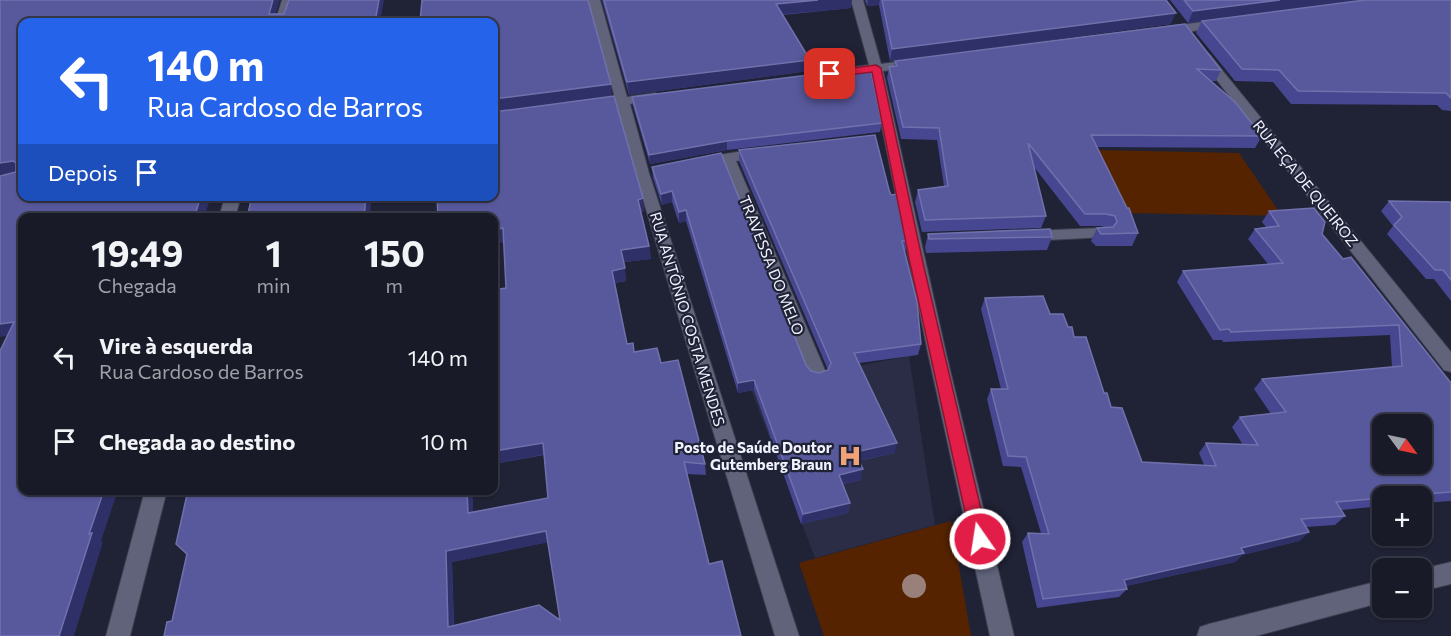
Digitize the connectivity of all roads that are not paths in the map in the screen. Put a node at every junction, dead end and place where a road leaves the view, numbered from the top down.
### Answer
1 (288, 0) edge
2 (594, 0) edge
3 (858, 0) edge
4 (282, 18) edge
5 (1241, 21) edge
6 (1179, 24) junction
7 (1147, 33) edge
8 (935, 60) edge
9 (876, 68) junction
10 (807, 77) edge
11 (669, 95) edge
12 (622, 101) junction
13 (576, 107) edge
14 (773, 151) edge
15 (727, 156) junction
16 (685, 165) edge
17 (1101, 233) edge
18 (1007, 237) edge
19 (1451, 365) edge
20 (817, 375) edge
21 (155, 495) edge
22 (1451, 573) edge
23 (1432, 578) edge
24 (1372, 594) edge
25 (118, 636) edge
26 (787, 636) edge
27 (1002, 636) edge
28 (1209, 636) edge

1 - 4 street
2 - 12 street, RUA ANTÔNIO COSTA MENDES
3 - 9 street
5 - 6 street
6 - 7 street
6 - 19 street, RUA EÇA DE QUEIROZ
8 - 9 street
9 - 10 street
9 - 27 street
11 - 12 street
12 - 13 street
12 - 26 street, RUA ANTÔNIO COSTA MENDES
14 - 15 street
15 - 16 street
15 - 20 street, TRAVESSA DO MELO
17 - 18 street
21 - 25 street
22 - 23 street
24 - 28 street

